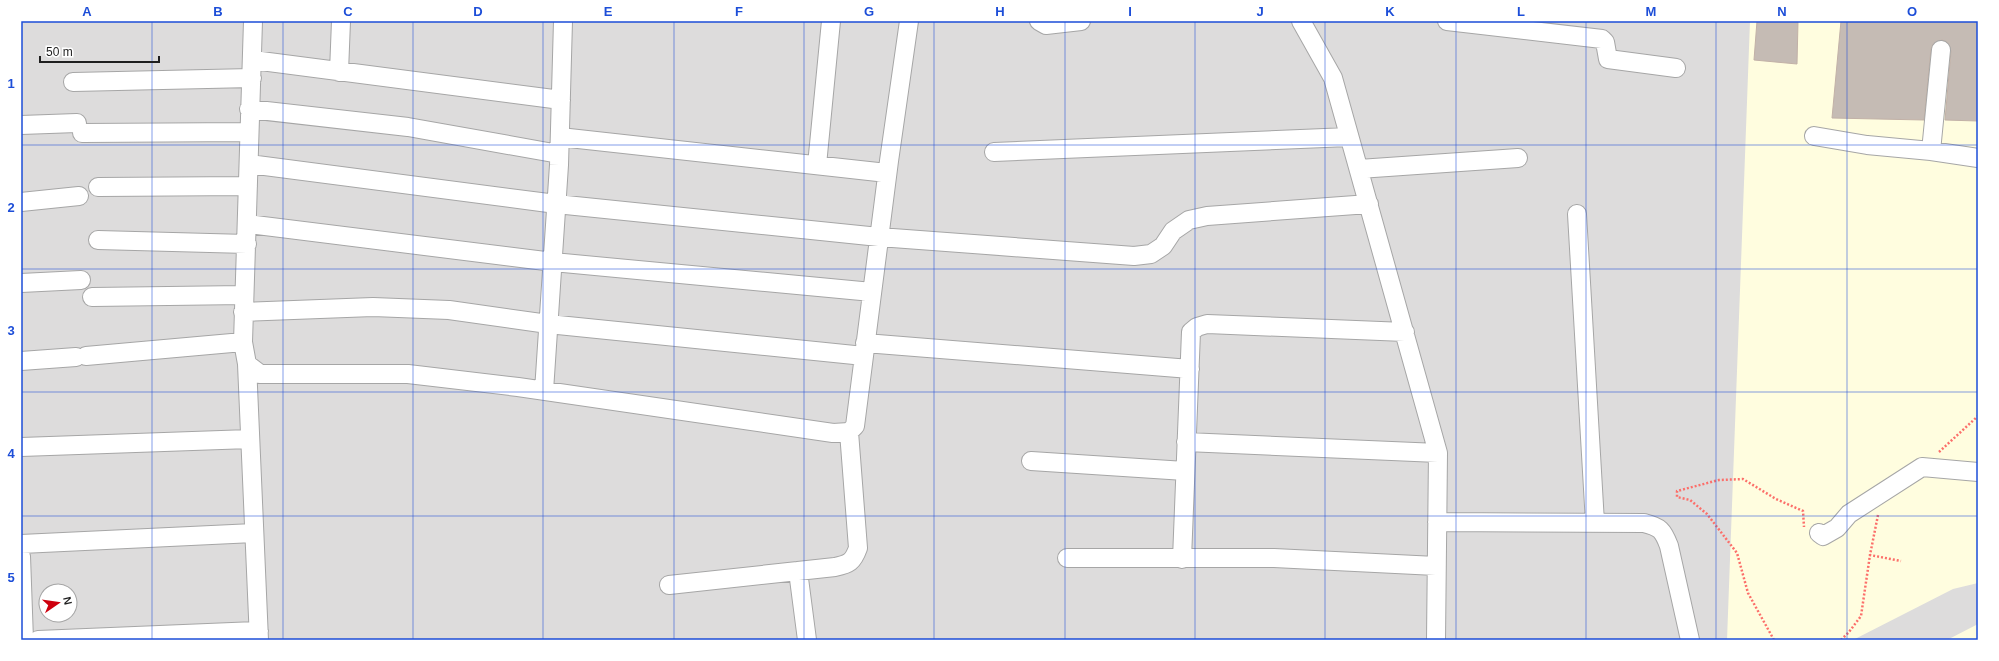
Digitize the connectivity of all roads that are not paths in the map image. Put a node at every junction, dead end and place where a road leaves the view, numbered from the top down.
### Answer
1 (253, 21) edge
2 (341, 21) edge
3 (564, 21) edge
4 (831, 21) edge
5 (909, 21) edge
6 (1039, 21) edge
7 (1081, 21) edge
8 (1301, 21) edge
9 (1447, 21) edge
10 (1941, 50) dead end
11 (1676, 68) dead end
12 (252, 69) junction
13 (339, 72) junction
14 (74, 82) dead end
15 (561, 100) junction
16 (249, 109) junction
17 (21, 125) edge
18 (249, 132) junction
19 (1814, 136) dead end
20 (1350, 137) junction
21 (559, 145) junction
22 (1931, 151) junction
23 (994, 152) dead end
24 (1518, 158) dead end
25 (1978, 158) edge
26 (249, 164) junction
27 (817, 165) junction
28 (1359, 169) junction
29 (887, 173) junction
30 (248, 186) junction
31 (98, 187) dead end
32 (79, 196) dead end
33 (21, 202) edge
34 (556, 204) junction
35 (1369, 204) junction
36 (1576, 214) dead end
37 (248, 224) junction
38 (879, 237) junction
39 (98, 240) dead end
40 (247, 244) junction
41 (552, 262) junction
42 (81, 280) dead end
43 (21, 283) edge
44 (872, 292) junction
45 (92, 297) dead end
46 (243, 304) junction
47 (548, 324) junction
48 (1406, 332) junction
49 (242, 342) junction
50 (865, 350) junction
51 (21, 362) edge
52 (247, 364) junction
53 (1190, 369) junction
54 (544, 391) junction
55 (849, 432) junction
56 (250, 439) junction
57 (1186, 442) junction
58 (21, 447) edge
59 (1438, 453) junction
60 (1031, 462) dead end
61 (1185, 471) junction
62 (1978, 472) edge
63 (1437, 522) junction
64 (1595, 523) junction
65 (254, 533) junction
66 (1819, 533) road end
67 (21, 544) edge
68 (21, 556) edge
69 (1068, 558) dead end
70 (1182, 559) junction
71 (1436, 566) junction
72 (798, 571) junction
73 (669, 585) dead end
74 (259, 636) edge
75 (24, 640) edge
76 (38, 640) edge
77 (807, 640) edge
78 (1436, 640) edge
79 (1690, 640) edge

1 - 12 street
2 - 13 street
3 - 15 street
4 - 27 street
5 - 29 street
6 - 7 street
8 - 20 street
9 - 11 street
10 - 22 street
12 - 13 street
12 - 14 street
12 - 16 street
13 - 15 street
15 - 21 street
16 - 18 street
16 - 21 street
17 - 18 street
18 - 26 street
19 - 22 street
20 - 23 street
20 - 28 street
21 - 27 street
21 - 34 street
22 - 25 street
24 - 28 street
26 - 30 street
26 - 34 street
27 - 29 street
28 - 35 street
29 - 38 street
30 - 31 street
30 - 37 street
32 - 33 street
34 - 38 street
34 - 41 street
35 - 38 street
35 - 48 street
36 - 64 street
37 - 40 street
37 - 41 street
38 - 44 street
39 - 40 street
40 - 46 street
41 - 44 street
41 - 47 street
42 - 43 street
44 - 50 street
45 - 46 street
46 - 47 street
46 - 49 street
47 - 50 street
47 - 54 street
48 - 53 street
48 - 59 street
49 - 51 street
49 - 52 street
50 - 53 street
50 - 55 street
52 - 54 street
52 - 56 street
53 - 57 street
54 - 55 street
55 - 72 street
56 - 58 street
56 - 65 street
57 - 59 street
57 - 61 street
59 - 63 street
60 - 61 street
61 - 70 street
62 - 66 street
63 - 64 street
63 - 71 street
64 - 79 street
65 - 67 street
65 - 74 street
68 - 75 street
69 - 70 street
70 - 71 street
71 - 78 street
72 - 73 street
72 - 77 street
74 - 76 street

